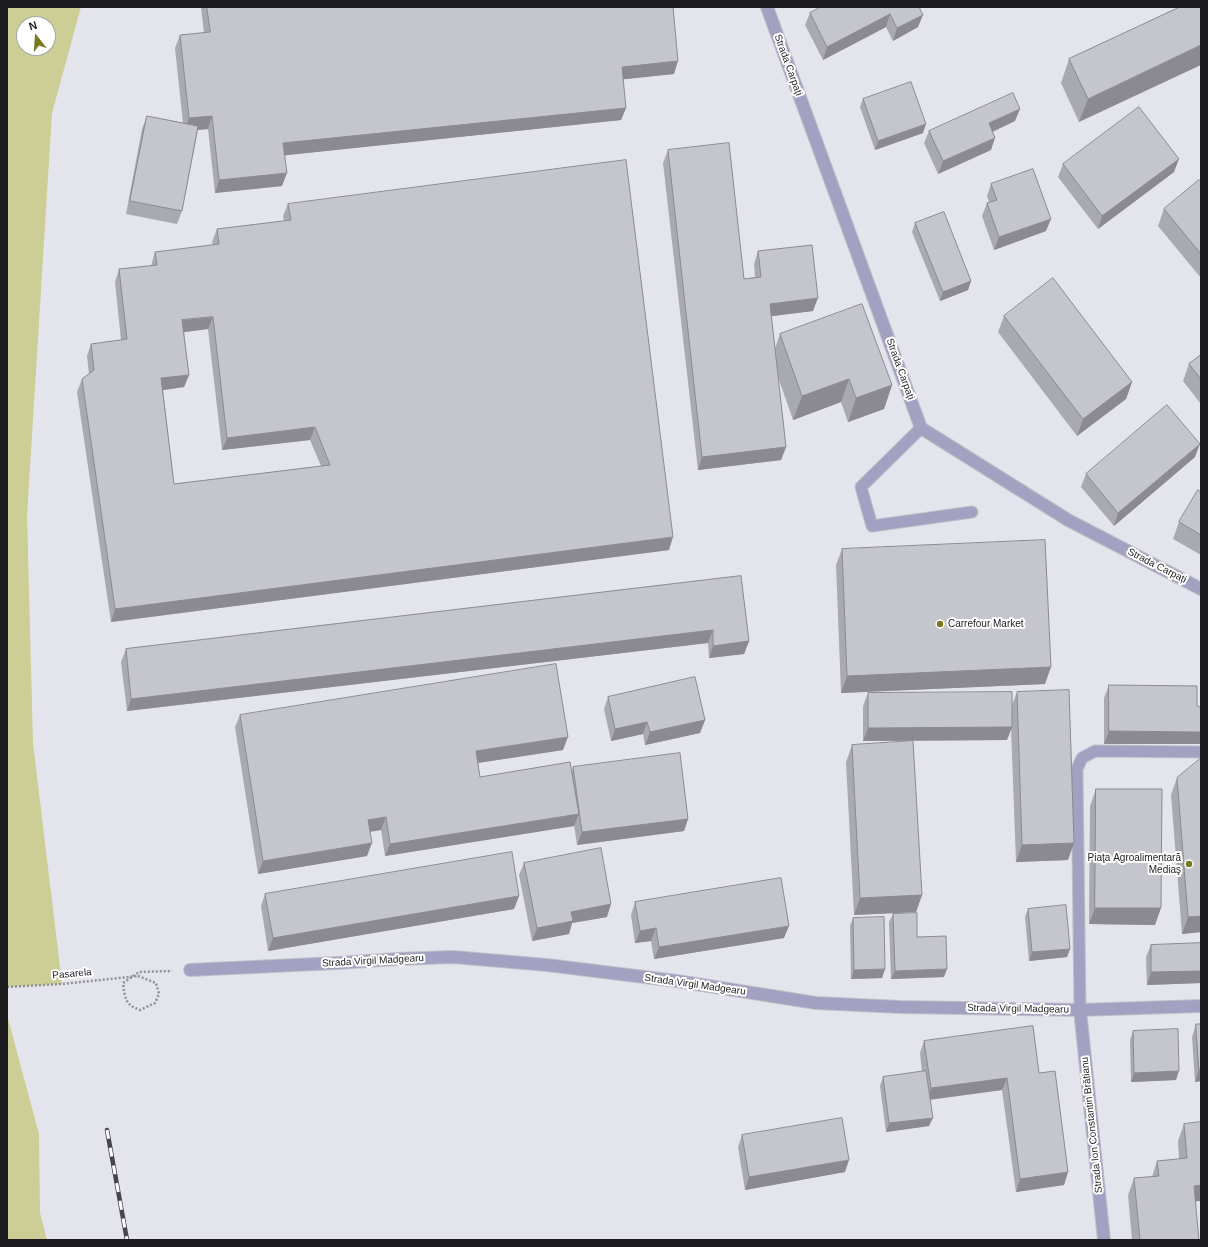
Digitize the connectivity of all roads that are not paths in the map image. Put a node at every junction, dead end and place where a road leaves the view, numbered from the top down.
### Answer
1 (766, 7) edge
2 (921, 428) junction
3 (972, 512) dead end
4 (1201, 589) edge
5 (1201, 752) edge
6 (190, 970) road end
7 (1201, 1006) edge
8 (1080, 1010) junction
9 (1104, 1240) edge

1 - 2 street, Strada Carpați
2 - 3 lane
2 - 4 street, Strada Carpați
5 - 8 lane
6 - 8 street, Strada Virgil Madgearu
7 - 8 street, Strada Virgil Madgearu
8 - 9 street, Strada Ion Constantin Brătianu

